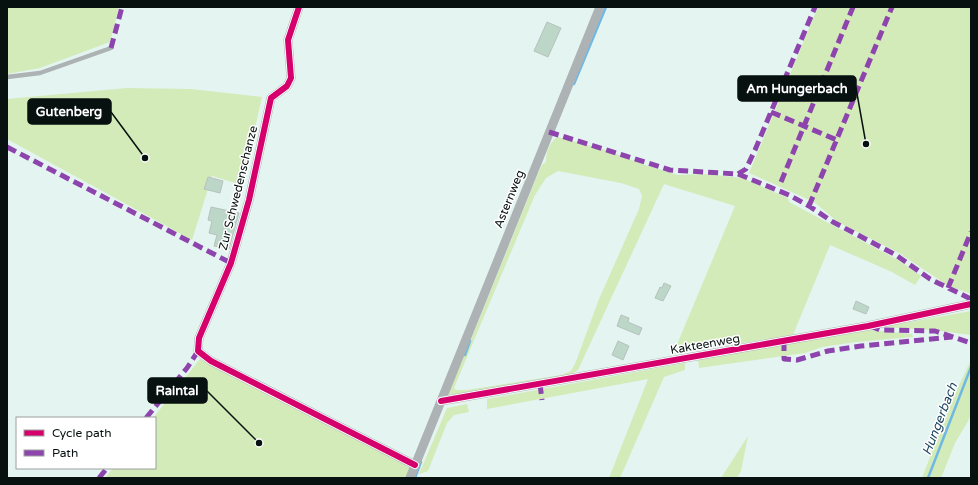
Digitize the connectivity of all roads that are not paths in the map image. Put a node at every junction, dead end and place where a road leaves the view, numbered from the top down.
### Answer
1 (299, 7) edge
2 (600, 7) edge
3 (111, 48) dead end
4 (7, 77) edge
5 (971, 304) edge
6 (441, 401) junction
7 (415, 465) junction
8 (410, 478) edge

1 - 7 street, Zur Schwedenschanze
2 - 6 street, Asternweg
3 - 4 lane
5 - 6 street, Kakteenweg
6 - 7 street, Asternweg
7 - 8 street, Asternweg

